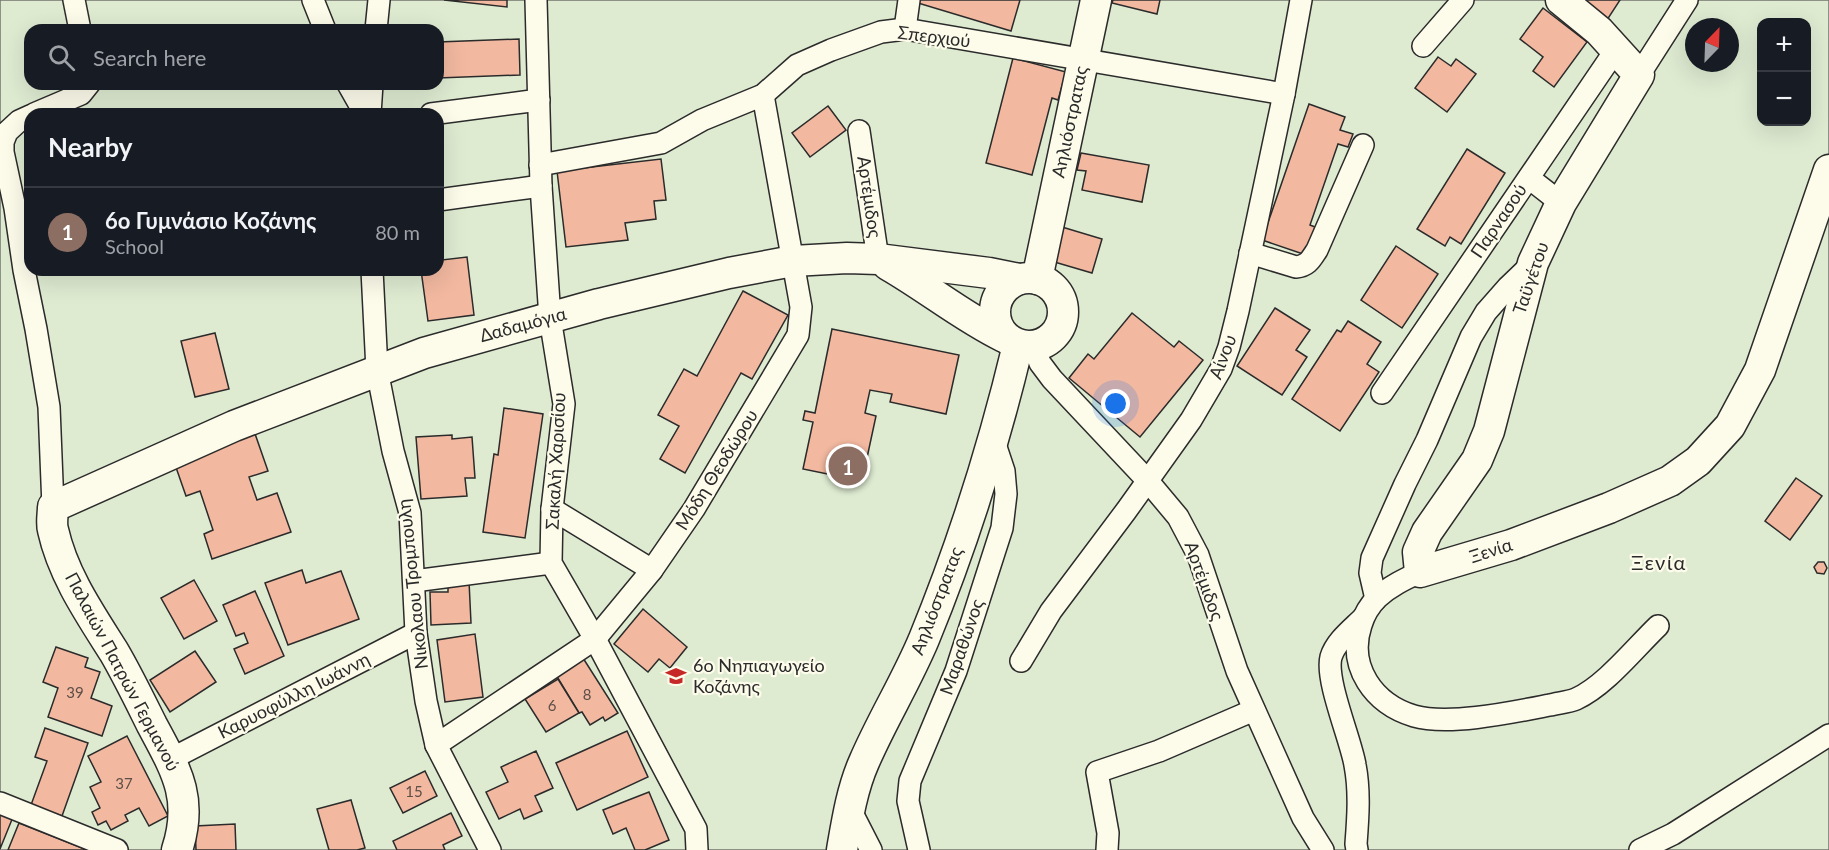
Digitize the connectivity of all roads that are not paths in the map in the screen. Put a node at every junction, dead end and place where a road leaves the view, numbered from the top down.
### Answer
1 (74, 0) edge
2 (313, 0) edge
3 (379, 0) edge
4 (536, 0) edge
5 (909, 0) edge
6 (1096, 0) edge
7 (1301, 0) edge
8 (1463, 0) edge
9 (1561, 0) edge
10 (1687, 0) edge
11 (79, 24) edge
12 (323, 24) edge
13 (377, 24) edge
14 (905, 29) junction
15 (1423, 46) dead end
16 (1617, 48) junction
17 (1083, 60) junction
18 (1639, 75) junction
19 (84, 90) edge
20 (351, 90) edge
21 (372, 90) edge
22 (1284, 94) junction
23 (763, 96) junction
24 (538, 100) junction
25 (48, 108) edge
26 (362, 108) edge
27 (370, 108) edge
28 (444, 112) edge
29 (24, 119) edge
30 (859, 131) dead end
31 (1363, 145) dead end
32 (1829, 170) edge
33 (540, 176) junction
34 (1529, 178) junction
35 (444, 199) edge
36 (1561, 203) junction
37 (1250, 253) junction
38 (878, 260) junction
39 (793, 261) junction
40 (1533, 262) junction
41 (24, 270) edge
42 (25, 276) edge
43 (372, 276) edge
44 (1028, 279) junction
45 (550, 318) junction
46 (1019, 343) junction
47 (377, 370) junction
48 (1382, 393) dead end
49 (994, 441) junction
50 (1147, 480) junction
51 (53, 507) junction
52 (552, 509) junction
53 (552, 563) junction
54 (652, 570) junction
55 (1420, 572) junction
56 (414, 581) junction
57 (1376, 599) junction
58 (1364, 618) junction
59 (1658, 626) dead end
60 (417, 633) junction
61 (595, 639) junction
62 (1021, 661) dead end
63 (1254, 710) junction
64 (1829, 735) edge
65 (436, 745) junction
66 (171, 759) junction
67 (0, 803) edge
68 (850, 808) junction
69 (117, 850) edge
70 (177, 850) edge
71 (490, 850) edge
72 (696, 850) edge
73 (842, 850) edge
74 (871, 850) edge
75 (919, 850) edge
76 (1107, 850) edge
77 (1323, 850) edge
78 (1357, 850) edge
79 (1640, 850) edge

1 - 11 street
2 - 12 street
3 - 13 street
4 - 24 street, Σακαλή Χαρισίου
5 - 14 street
6 - 17 street, Αηλιόστρατας
7 - 22 street, Αίνου
8 - 15 street
9 - 16 street
10 - 18 street, Ταϋγέτου
14 - 17 street, Σπερχιού
14 - 23 street, Σπερχιού
16 - 18 street
16 - 34 street, Παρνασού
17 - 22 street, Σπερχιού
17 - 44 street, Αηλιόστρατας
18 - 36 street, Ταϋγέτου
19 - 25 street
20 - 26 street
21 - 27 street
22 - 37 street, Αίνου
23 - 33 street, Σπερχιού
23 - 39 street, Μόδη Θεοδώρου
24 - 28 street
24 - 33 street, Σακαλή Χαρισίου
29 - 41 street, Παλαιών Πατρών Γερμανού
30 - 38 street, Αρτέμιδος
31 - 37 street
32 - 55 street, Ξενία
33 - 35 street, Σπερχιού
33 - 45 street, Σακαλή Χαρισίου
34 - 36 street
34 - 48 street, Παρνασού
36 - 40 street, Ταϋγέτου
37 - 50 street, Αίνου
38 - 39 street, Δαδαμόγια
38 - 44 street, Δαδαμόγια
38 - 46 street, Αρτέμιδος
39 - 45 street, Δαδαμόγια
39 - 54 street, Μόδη Θεοδώρου
40 - 55 street, Ταϋγέτου
40 - 57 street
42 - 51 street, Παλαιών Πατρών Γερμανού
43 - 47 street, Νικολαου Τρομπουλη
44 - 46 street
44 - 46 street
45 - 47 street, Δαδαμόγια
45 - 52 street, Σακαλή Χαρισίου
46 - 49 street, Αηλιόστρατας
46 - 50 street, Αρτέμιδος
47 - 51 street, Δαδαμόγια
47 - 56 street, Νικολαου Τρομπουλη
49 - 68 street, Αηλιόστρατας
49 - 75 street, Μαραθώνος
50 - 62 street, Αίνου
50 - 63 street, Αρτέμιδος
51 - 66 street, Παλαιών Πατρών Γερμανού
52 - 53 street, Σακαλή Χαρισίου
52 - 54 street
53 - 56 street
53 - 61 street, Σακαλή Χαρισίου
54 - 61 street, Μόδη Θεοδώρου
55 - 57 street, Ξενία
56 - 60 street, Νικολαου Τρομπουλη
57 - 58 street, Ξενία
58 - 59 street, Ξενία
58 - 78 street
60 - 65 street, Νικολαου Τρομπουλη
60 - 66 street, Καρυοφύλλη Ιωάννη
61 - 65 street, Μόδη Θεοδώρου
61 - 72 street, Σακαλή Χαρισίου
63 - 76 street
63 - 77 street, Αρτέμιδος
64 - 79 street
65 - 71 street, Νικολαου Τρομπουλη
66 - 70 street, Παλαιών Πατρών Γερμανού
67 - 69 street
68 - 73 street, Αηλιόστρατας
68 - 74 street

